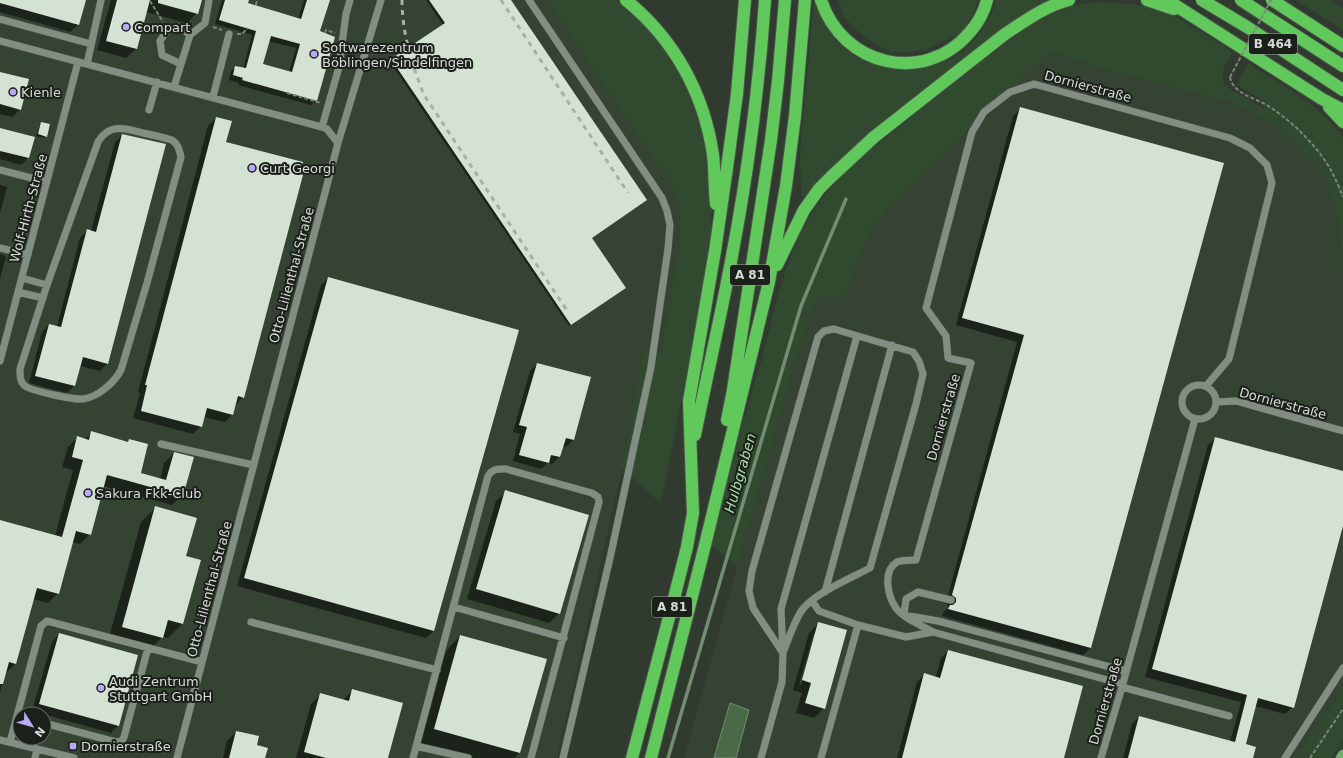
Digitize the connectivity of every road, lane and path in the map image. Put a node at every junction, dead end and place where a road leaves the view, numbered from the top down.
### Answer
1 (101, 0) edge
2 (209, 0) edge
3 (257, 0) edge
4 (344, 0) edge
5 (350, 0) edge
6 (381, 0) edge
7 (529, 0) edge
8 (626, 0) edge
9 (745, 0) edge
10 (765, 0) edge
11 (785, 0) edge
12 (805, 0) edge
13 (821, 0) edge
14 (987, 0) edge
15 (1069, 0) edge
16 (1147, 0) edge
17 (1167, 0) edge
18 (1202, 0) edge
19 (1241, 0) edge
20 (1271, 0) edge
21 (150, 1) edge
22 (256, 5) dead end
23 (1185, 12) junction
24 (346, 14) junction
25 (0, 19) edge
26 (168, 29) junction
27 (229, 34) dead end
28 (190, 35) junction
29 (0, 41) edge
30 (91, 44) junction
31 (1343, 46) edge
32 (78, 62) junction
33 (87, 64) junction
34 (181, 64) junction
35 (1343, 66) edge
36 (156, 82) junction
37 (174, 87) junction
38 (1343, 90) edge
39 (287, 94) dead end
40 (213, 97) junction
41 (1322, 99) junction
42 (328, 105) junction
43 (149, 110) dead end
44 (1343, 110) edge
45 (1343, 122) edge
46 (322, 127) junction
47 (338, 143) junction
48 (0, 170) edge
49 (47, 182) junction
50 (1343, 197) edge
51 (718, 231) junction
52 (0, 248) edge
53 (28, 255) junction
54 (22, 278) junction
55 (769, 282) junction
56 (47, 286) junction
57 (18, 292) junction
58 (43, 298) junction
59 (857, 336) junction
60 (892, 345) junction
61 (0, 361) edge
62 (1206, 386) junction
63 (1216, 402) junction
64 (1195, 419) junction
65 (1343, 431) edge
66 (161, 444) dead end
67 (692, 454) junction
68 (253, 465) junction
69 (704, 549) junction
70 (825, 592) junction
71 (951, 600) dead end
72 (812, 601) junction
73 (454, 607) junction
74 (904, 615) junction
75 (251, 622) dead end
76 (858, 624) junction
77 (933, 632) junction
78 (564, 638) junction
79 (148, 648) junction
80 (783, 653) junction
81 (202, 662) junction
82 (1343, 668) edge
83 (437, 670) junction
84 (1126, 671) junction
85 (1122, 686) junction
86 (21, 706) edge
87 (1343, 709) edge
88 (1229, 716) dead end
89 (52, 726) edge
90 (12, 736) edge
91 (0, 740) edge
92 (10, 742) junction
93 (416, 746) junction
94 (37, 749) junction
95 (1343, 754) edge
96 (35, 758) edge
97 (74, 758) edge
98 (177, 758) edge
99 (413, 758) edge
100 (468, 758) edge
101 (532, 758) edge
102 (564, 758) edge
103 (632, 758) edge
104 (651, 758) edge
105 (761, 758) edge
106 (821, 758) edge
107 (1101, 758) edge
108 (1285, 758) edge
109 (1310, 758) edge
110 (1340, 758) edge

1 - 30 street
2 - 28 street
3 - 22 path
4 - 24 street
5 - 24 street
6 - 47 street, Otto-Lilienthal-Straße
7 - 102 street
8 - 51 highway
9 - 51 highway
10 - 67 highway, A 81
11 - 69 highway, A 81
12 - 55 highway
13 - 14 highway
15 - 55 highway
16 - 23 highway
17 - 23 highway, B 464
18 - 38 highway, B 464
19 - 35 highway, B 464
20 - 31 highway, B 464
20 - 50 path, bridge
21 - 26 path
23 - 41 highway, B 464
24 - 42 street
25 - 30 street
26 - 28 street
26 - 34 street
27 - 40 street
28 - 34 street
29 - 32 street
30 - 33 street
32 - 33 street
32 - 49 street, Wolf-Hirth-Straße
33 - 36 street
34 - 37 street
36 - 37 street
36 - 43 street
37 - 40 street
39 - 42 path
40 - 46 street
41 - 44 highway, B 464
41 - 45 highway
42 - 46 street
46 - 47 street
47 - 68 street, Otto-Lilienthal-Straße
48 - 49 street
49 - 53 street, Wolf-Hirth-Straße
51 - 67 highway
52 - 53 street
53 - 54 street, Wolf-Hirth-Straße
54 - 56 street
54 - 57 street, Wolf-Hirth-Straße
55 - 69 highway
56 - 58 street
56 - 58 street
57 - 58 street
57 - 61 street, Wolf-Hirth-Straße
59 - 60 street
59 - 80 street
59 - 80 street
60 - 70 street
60 - 70 street
62 - 63 street
62 - 64 street
62 - 74 street, Dornierstraße
63 - 64 street
63 - 65 street, Dornierstraße
64 - 84 street, Dornierstraße
66 - 68 street
67 - 103 highway, A 81
68 - 81 street, Otto-Lilienthal-Straße
69 - 104 highway, A 81
70 - 72 street
71 - 74 street
72 - 76 street
72 - 80 street
73 - 78 street
73 - 78 street
73 - 83 street
74 - 77 street
74 - 84 street
75 - 83 street
76 - 77 street
76 - 106 street
77 - 85 street
78 - 101 street
79 - 81 street
79 - 86 street
79 - 89 street
80 - 105 street
81 - 98 street, Otto-Lilienthal-Straße
82 - 108 street
83 - 93 street
84 - 85 street, Dornierstraße
85 - 88 street
85 - 107 street, Dornierstraße
87 - 109 path
90 - 92 street
91 - 92 street
92 - 94 street
93 - 99 street
93 - 100 street
94 - 96 street
94 - 97 street
95 - 110 main road

